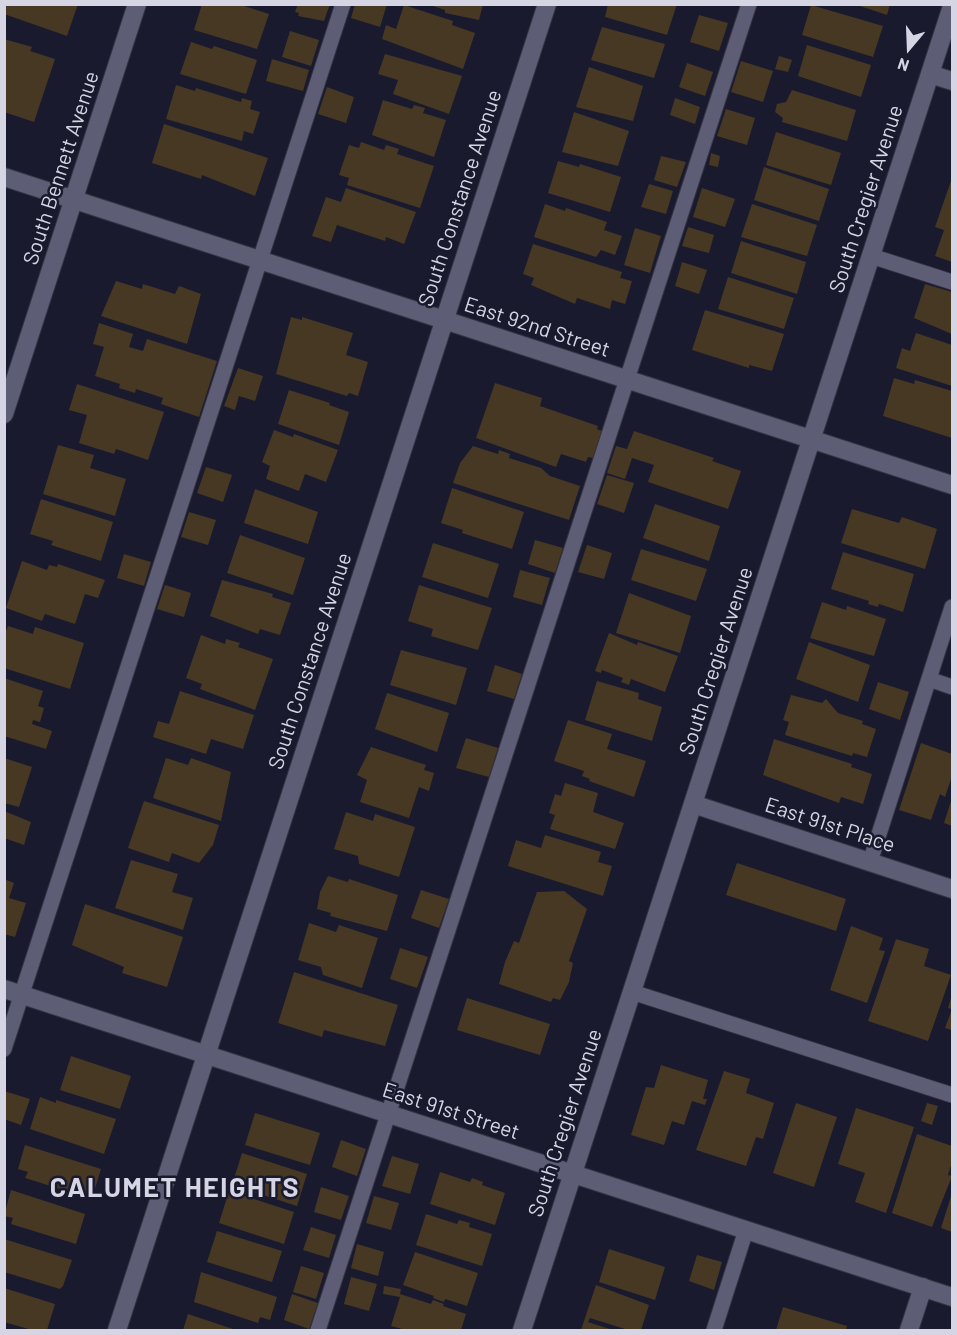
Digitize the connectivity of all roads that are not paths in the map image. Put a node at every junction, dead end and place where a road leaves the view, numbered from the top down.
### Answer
1 (137, 4) edge
2 (343, 4) edge
3 (547, 4) edge
4 (749, 4) edge
5 (952, 6) edge
6 (930, 74) junction
7 (952, 81) edge
8 (4, 177) edge
9 (74, 200) junction
10 (871, 256) junction
11 (260, 260) junction
12 (952, 282) edge
13 (445, 320) junction
14 (627, 380) junction
15 (4, 414) edge
16 (811, 440) junction
17 (952, 485) edge
18 (952, 607) edge
19 (929, 679) junction
20 (952, 687) edge
21 (693, 804) junction
22 (870, 861) junction
23 (952, 889) edge
24 (13, 992) edge
25 (632, 992) junction
26 (4, 1048) edge
27 (206, 1055) junction
28 (952, 1095) edge
29 (388, 1114) junction
30 (572, 1174) junction
31 (746, 1230) junction
32 (923, 1287) junction
33 (952, 1297) edge
34 (117, 1330) edge
35 (318, 1330) edge
36 (522, 1330) edge
37 (714, 1330) edge
38 (909, 1330) edge

1 - 9 street, South Bennett Avenue
2 - 11 lane
3 - 13 street, South Constance Avenue
4 - 14 lane
5 - 6 street, South Cregier Avenue
6 - 7 street
6 - 10 street, South Cregier Avenue
8 - 9 street, East 92nd Street
9 - 11 street, East 92nd Street
9 - 15 street, South Bennett Avenue
10 - 12 lane
10 - 16 street, South Cregier Avenue
11 - 13 street, East 92nd Street
11 - 24 lane
13 - 14 street, East 92nd Street
13 - 27 street, South Constance Avenue
14 - 16 street, East 92nd Street
14 - 29 lane
16 - 17 street, East 92nd Street
16 - 21 street, South Cregier Avenue
18 - 19 lane
19 - 20 lane
19 - 22 lane
21 - 22 street, East 91st Place
21 - 25 street, South Cregier Avenue
22 - 23 street, East 91st Place
24 - 26 lane
24 - 27 street, East 91st Street
25 - 28 lane
25 - 30 street, South Cregier Avenue
27 - 29 street, East 91st Street
27 - 34 street, South Constance Avenue
29 - 30 street, East 91st Street
29 - 35 lane
30 - 31 street, East 91st Street
30 - 36 street, South Cregier Avenue
31 - 32 street, East 91st Street
31 - 37 lane
32 - 33 street, East 91st Street
32 - 38 street

